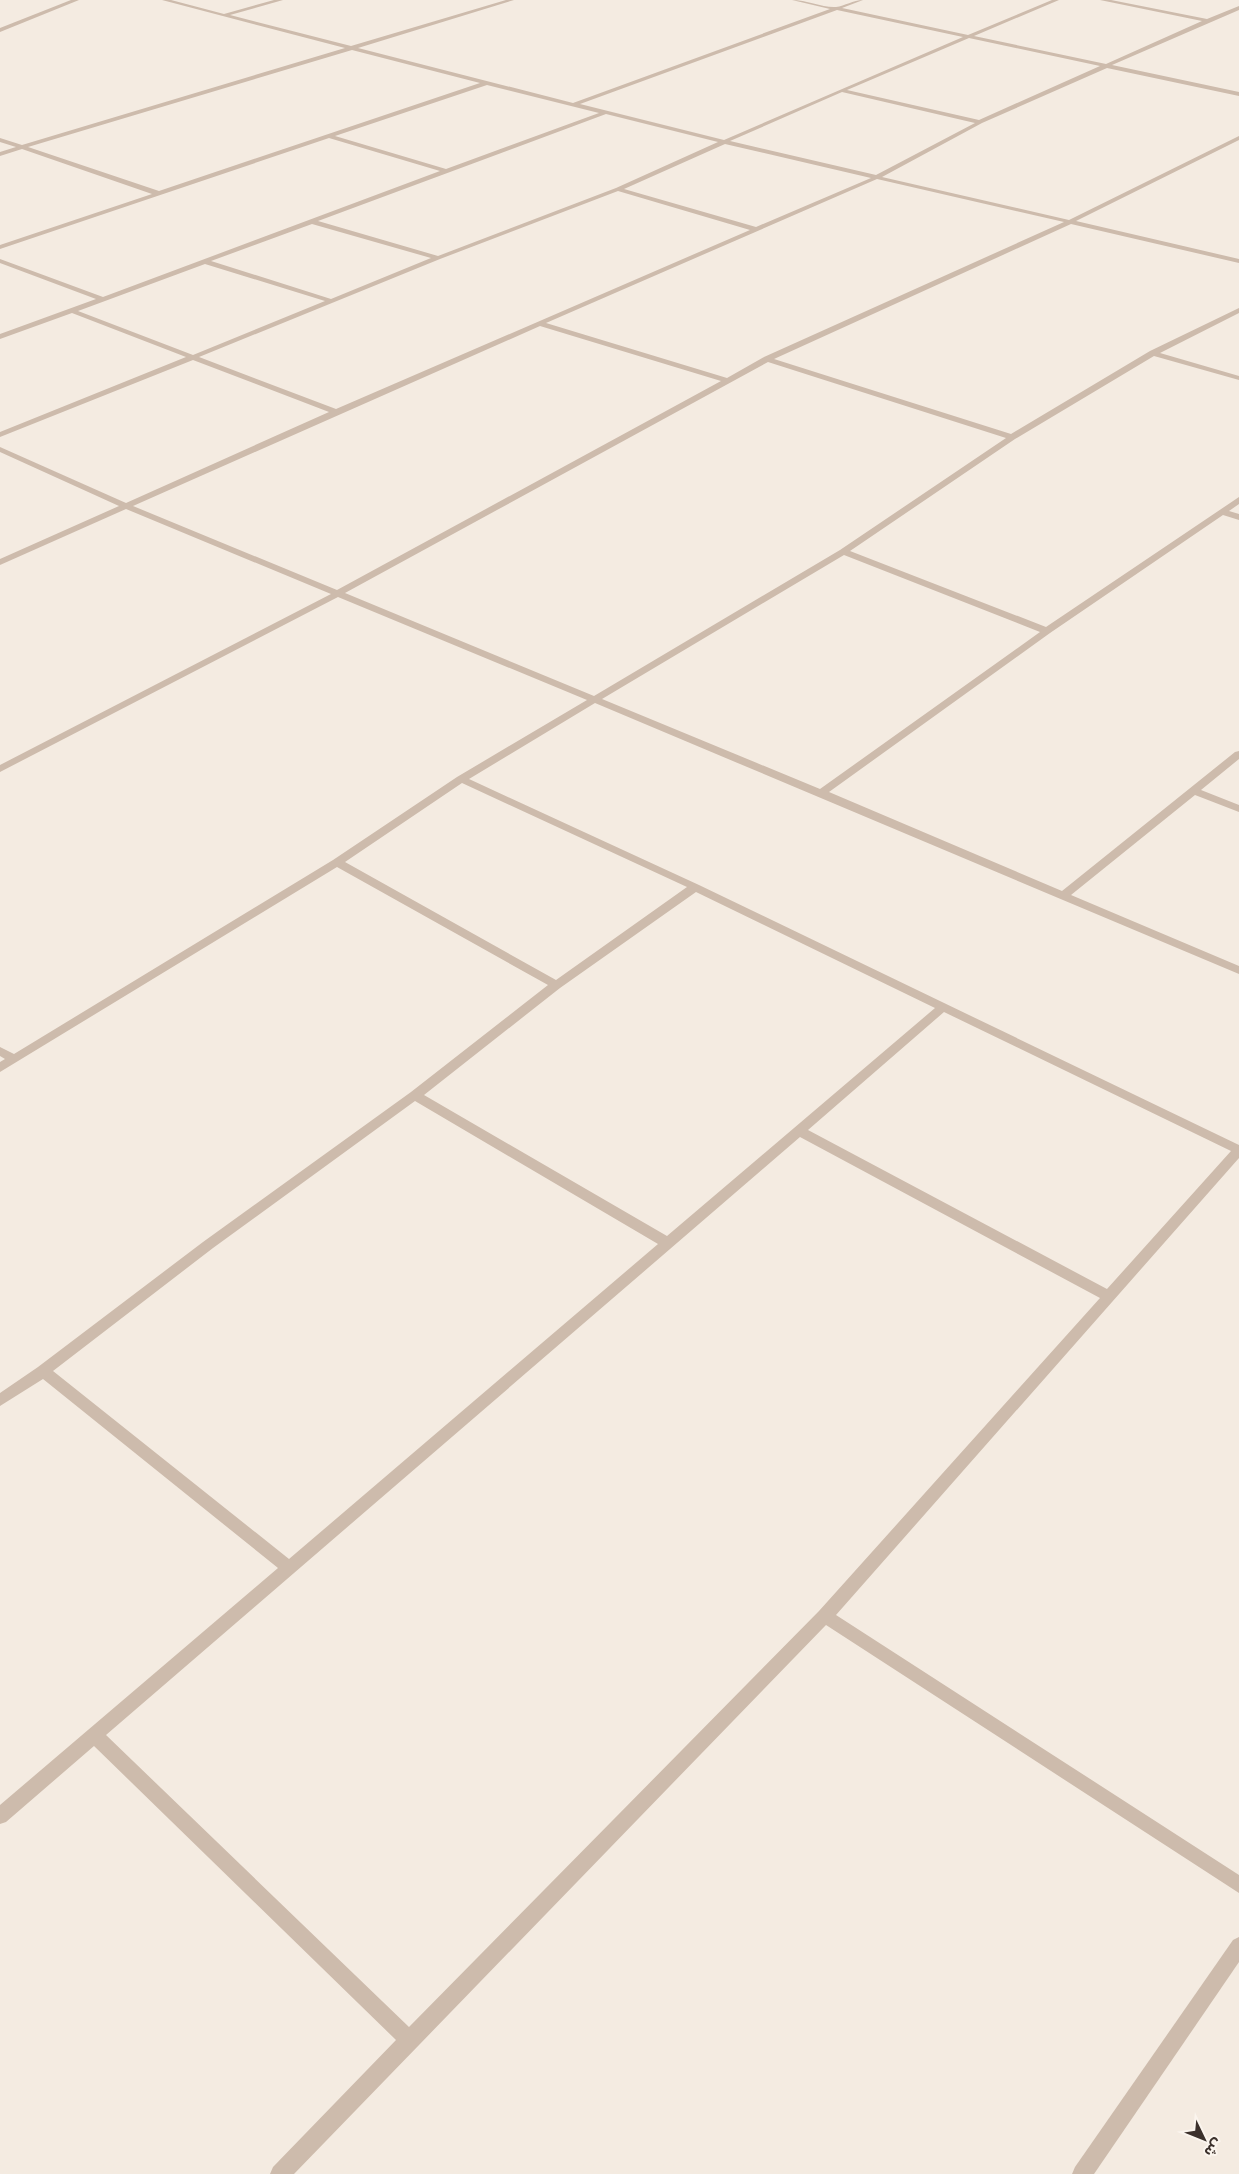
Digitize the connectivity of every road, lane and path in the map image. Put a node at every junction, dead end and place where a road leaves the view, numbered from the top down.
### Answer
1 (76, 0) edge
2 (165, 0) edge
3 (280, 0) edge
4 (511, 0) edge
5 (795, 0) edge
6 (860, 0) edge
7 (1056, 0) edge
8 (1104, 0) edge
9 (837, 8) junction
10 (1239, 8) edge
11 (222, 16) junction
12 (1207, 21) junction
13 (0, 30) edge
14 (968, 36) junction
15 (353, 48) junction
16 (1108, 65) junction
17 (487, 83) junction
18 (841, 90) junction
19 (1239, 94) edge
20 (575, 104) junction
21 (606, 112) junction
22 (980, 122) junction
23 (328, 136) junction
24 (1239, 138) edge
25 (0, 140) edge
26 (725, 142) junction
27 (20, 147) junction
28 (0, 154) edge
29 (444, 170) junction
30 (874, 178) junction
31 (618, 189) junction
32 (160, 194) junction
33 (314, 222) junction
34 (1068, 223) junction
35 (755, 229) junction
36 (0, 247) edge
37 (438, 258) junction
38 (0, 261) edge
39 (206, 262) junction
40 (1239, 262) edge
41 (102, 299) junction
42 (332, 301) junction
43 (1239, 310) edge
44 (72, 311) junction
45 (1235, 315) edge
46 (541, 324) junction
47 (0, 337) edge
48 (1153, 353) junction
49 (194, 358) junction
50 (766, 359) junction
51 (1239, 378) edge
52 (726, 380) junction
53 (336, 412) junction
54 (0, 435) edge
55 (1012, 437) junction
56 (0, 449) edge
57 (1239, 500) edge
58 (126, 506) junction
59 (1223, 512) junction
60 (1239, 517) edge
61 (843, 552) junction
62 (0, 562) edge
63 (337, 594) junction
64 (1047, 631) junction
65 (596, 699) junction
66 (1239, 754) edge
67 (0, 769) edge
68 (461, 779) junction
69 (1194, 791) junction
70 (821, 793) junction
71 (1239, 809) edge
72 (337, 862) junction
73 (695, 887) junction
74 (1064, 895) junction
75 (1239, 970) edge
76 (556, 984) junction
77 (944, 1006) junction
78 (0, 1051) edge
79 (14, 1060) junction
80 (0, 1068) edge
81 (415, 1095) junction
82 (799, 1131) junction
83 (1239, 1150) edge
84 (668, 1243) junction
85 (1110, 1297) junction
86 (43, 1371) junction
87 (0, 1400) edge
88 (289, 1568) junction
89 (825, 1616) junction
90 (94, 1735) junction
91 (0, 1816) edge
92 (1239, 1885) edge
93 (1239, 1946) edge
94 (409, 2040) junction
95 (280, 2174) edge
96 (1082, 2174) edge

1 - 13 street
2 - 11 street
3 - 11 street
4 - 15 street
5 - 9 street
6 - 9 street
7 - 14 street
8 - 12 street
9 - 14 street
9 - 20 street
10 - 12 street
11 - 15 street
12 - 16 street
14 - 16 street
14 - 18 street
15 - 17 street
15 - 27 street
16 - 19 street
16 - 22 street
17 - 20 street
17 - 23 street
18 - 22 street
18 - 26 street
20 - 21 street
21 - 26 street
21 - 29 street
22 - 30 street
23 - 29 street
23 - 32 street
24 - 34 street
25 - 27 street
26 - 30 street
26 - 31 street
27 - 28 street
27 - 32 street
29 - 33 street
30 - 34 street
30 - 35 street
31 - 35 street
31 - 37 street
32 - 36 street
33 - 37 street
33 - 39 street
34 - 40 street
34 - 50 street
35 - 46 street
37 - 42 street
38 - 41 street
39 - 41 street
39 - 42 street
41 - 44 street
42 - 49 street
43 - 45 street
44 - 47 street
44 - 49 street
45 - 48 street
46 - 52 street
46 - 53 street
48 - 51 street
48 - 55 street
49 - 53 street
49 - 54 street
50 - 52 street
50 - 55 street
52 - 63 street
53 - 58 street
55 - 61 street
56 - 58 street
57 - 59 street
58 - 62 street
58 - 63 street
59 - 60 street
59 - 64 street
61 - 64 street
61 - 65 street
63 - 65 street
63 - 67 street
64 - 70 street
65 - 68 street
65 - 70 street
66 - 69 street
68 - 72 street
68 - 73 street
69 - 71 street
69 - 74 street
70 - 74 street
72 - 76 street
72 - 79 street
73 - 76 street
73 - 77 street
74 - 75 street
76 - 81 street
77 - 82 street
77 - 83 street
78 - 79 street
79 - 80 street
81 - 84 street
81 - 86 street
82 - 84 street
82 - 85 street
83 - 85 street
84 - 88 street
85 - 89 street
86 - 87 street
86 - 88 street
88 - 90 street
89 - 92 street
89 - 94 street
90 - 91 street
90 - 94 street
93 - 96 street
94 - 95 street

